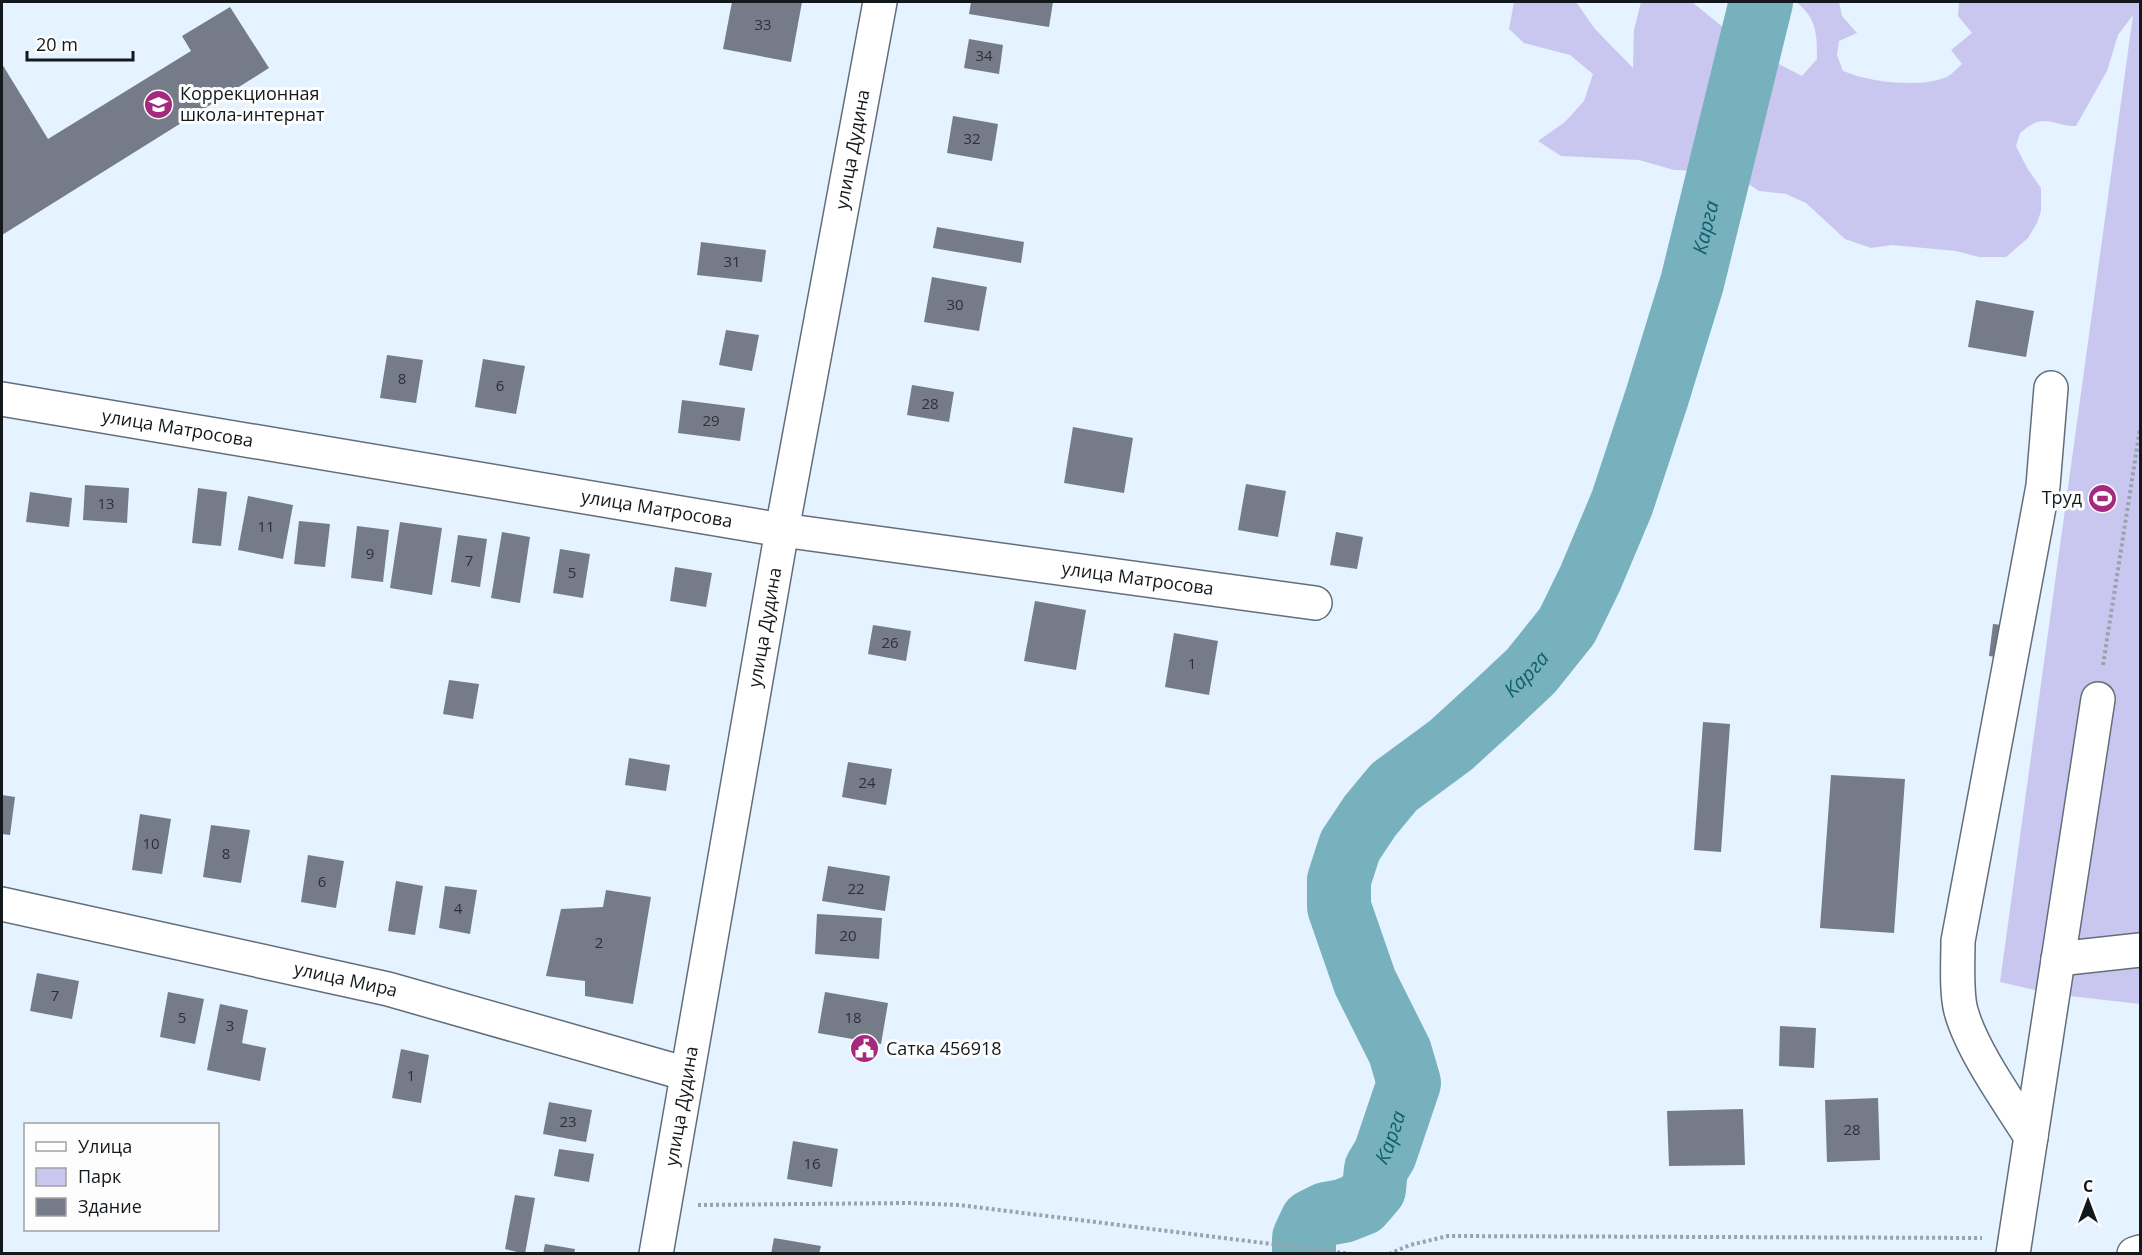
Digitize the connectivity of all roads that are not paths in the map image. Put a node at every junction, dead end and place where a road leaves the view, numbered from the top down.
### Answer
1 (880, 2) edge
2 (2051, 388) dead end
3 (2, 399) edge
4 (782, 530) junction
5 (1315, 603) dead end
6 (2098, 699) road end
7 (2, 904) edge
8 (2140, 950) edge
9 (2058, 959) junction
10 (687, 1074) junction
11 (2031, 1137) junction
12 (2014, 1246) edge
13 (2140, 1252) edge
14 (656, 1254) edge
15 (2134, 1254) edge

1 - 4 street, улица Дудина
2 - 11 street
3 - 4 street, улица Матросова
4 - 5 street, улица Матросова
4 - 10 street, улица Дудина
6 - 9 street
7 - 10 street, улица Мира
8 - 9 street
9 - 11 street
10 - 14 street, улица Дудина
11 - 12 street
13 - 15 street

